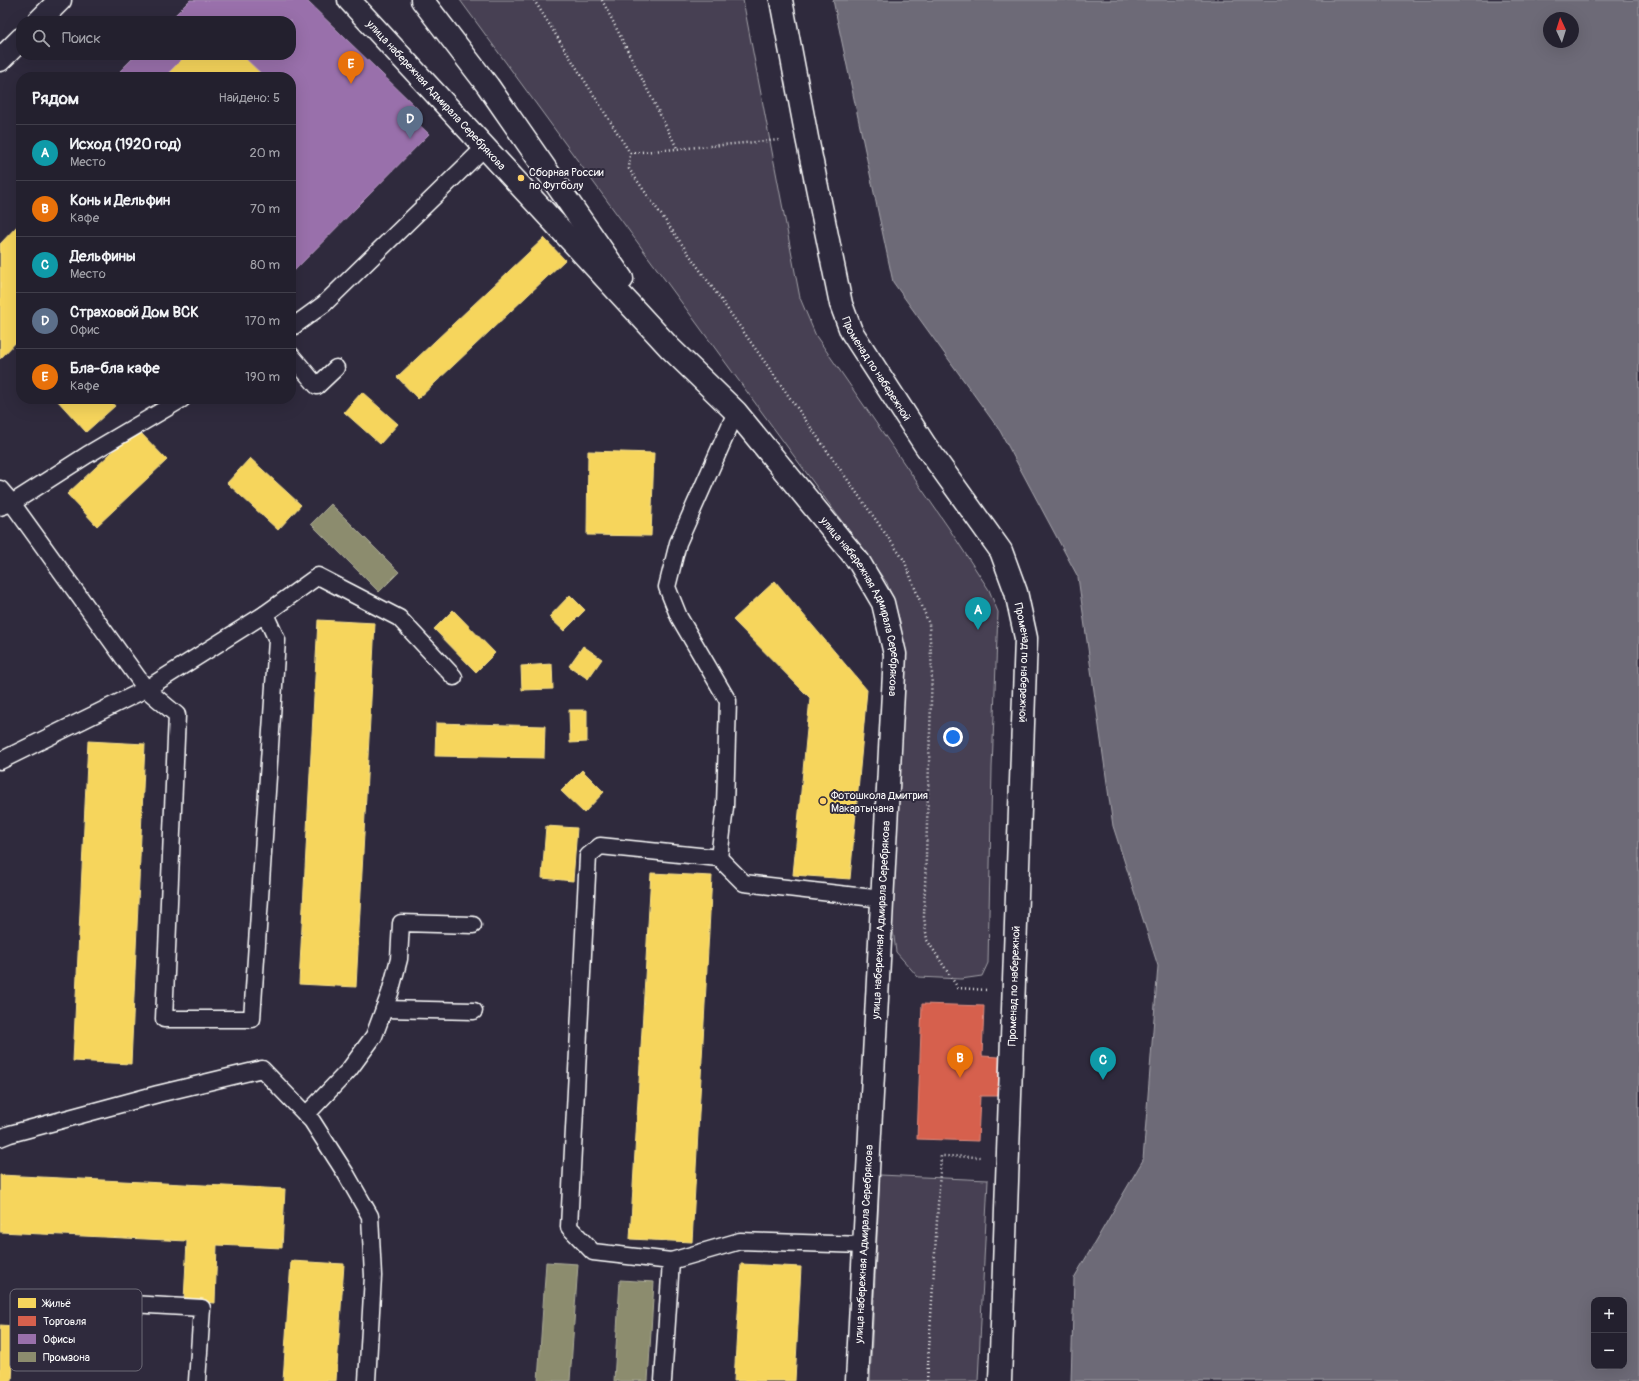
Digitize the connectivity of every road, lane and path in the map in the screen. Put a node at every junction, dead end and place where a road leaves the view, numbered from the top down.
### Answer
1 (60, 0) edge
2 (349, 0) edge
3 (422, 0) edge
4 (534, 0) edge
5 (602, 0) edge
6 (781, 0) edge
7 (44, 16) edge
8 (16, 44) edge
9 (0, 60) edge
10 (807, 138) junction
11 (485, 147) junction
12 (678, 150) junction
13 (296, 324) edge
14 (670, 348) junction
15 (296, 361) edge
16 (336, 368) dead end
17 (173, 404) edge
18 (736, 412) junction
19 (0, 489) edge
20 (6, 505) edge
21 (265, 614) junction
22 (454, 677) dead end
23 (146, 689) junction
24 (0, 761) edge
25 (719, 858) junction
26 (882, 899) junction
27 (473, 925) dead end
28 (384, 1009) junction
29 (474, 1011) dead end
30 (306, 1115) junction
31 (0, 1138) edge
32 (1007, 1158) junction
33 (864, 1245) junction
34 (671, 1261) junction
35 (142, 1305) edge
36 (197, 1381) edge
37 (366, 1381) edge
38 (663, 1381) edge
39 (857, 1381) edge
40 (927, 1381) edge
41 (1000, 1381) edge

1 - 7 street
2 - 11 street, улица набережная Адмирала Серебрякова
3 - 14 street, улица набережная Адмирала Серебрякова
4 - 12 path
5 - 12 path
6 - 10 street, Променад по набережной
8 - 9 street
10 - 12 path
10 - 32 street, Променад по набережной
11 - 13 lane
11 - 14 street, улица набережная Адмирала Серебрякова
14 - 18 street, улица набережная Адмирала Серебрякова
15 - 16 lane
17 - 20 lane
18 - 25 lane
18 - 26 street, улица набережная Адмирала Серебрякова
19 - 20 lane
20 - 23 lane
21 - 22 lane
21 - 23 lane
21 - 23 lane
23 - 24 lane
25 - 26 lane
25 - 34 lane
26 - 33 street, улица набережная Адмирала Серебрякова
27 - 28 lane
28 - 29 lane
28 - 30 lane
30 - 31 lane
30 - 37 lane
32 - 40 path
32 - 41 street, Променад по набережной
33 - 34 lane
33 - 39 street, улица набережная Адмирала Серебрякова
34 - 38 lane
35 - 36 lane

